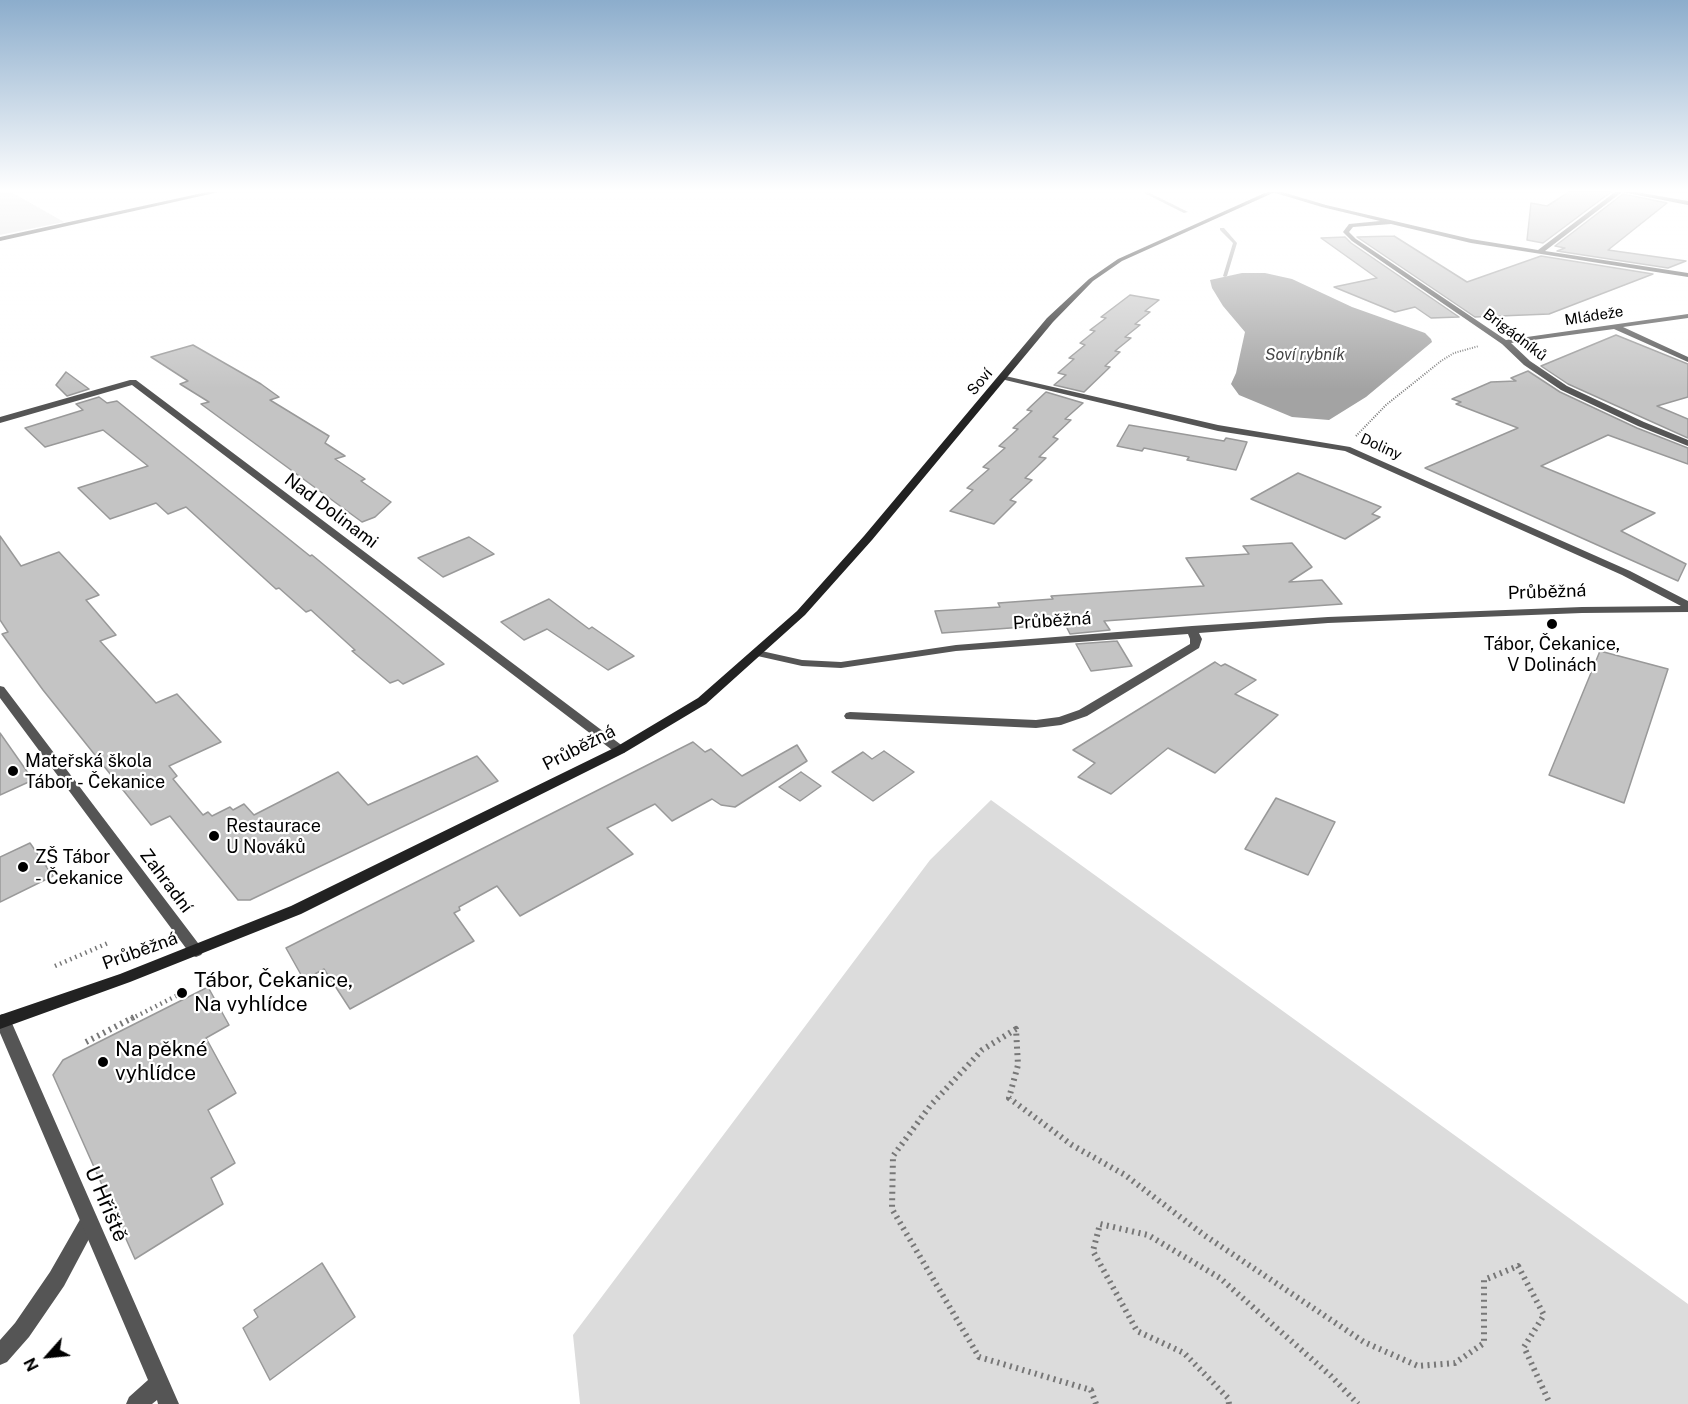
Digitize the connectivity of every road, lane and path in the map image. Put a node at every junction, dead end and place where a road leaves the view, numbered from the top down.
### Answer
1 (1127, 258) edge
2 (1380, 258) edge
3 (1575, 258) edge
4 (1688, 275) edge
5 (1688, 316) edge
6 (1615, 327) junction
7 (1505, 342) junction
8 (1688, 360) edge
9 (1004, 376) junction
10 (0, 420) edge
11 (1688, 443) edge
12 (1347, 449) junction
13 (1688, 607) edge
14 (1192, 629) junction
15 (757, 652) junction
16 (0, 690) edge
17 (850, 716) dead end
18 (620, 750) junction
19 (108, 943) dead end
20 (196, 951) junction
21 (55, 966) dead end
22 (182, 993) dead end
23 (2, 1022) edge
24 (86, 1041) dead end
25 (89, 1222) junction
26 (0, 1355) edge
27 (159, 1384) junction
28 (136, 1404) edge
29 (169, 1404) edge
30 (1096, 1404) edge
31 (1229, 1404) edge
32 (1358, 1404) edge
33 (1550, 1404) edge

1 - 9 main road, Soví
2 - 7 street, Brigádníků
3 - 4 street
5 - 6 street, Mládeže
6 - 7 street, Mládeže
6 - 8 street
7 - 11 street, Brigádníků
7 - 12 path
9 - 12 street, Doliny
9 - 15 main road, Soví
10 - 18 street, Nad Dolinami
12 - 13 street, Doliny
13 - 14 street, Průběžná
14 - 15 street, Průběžná
14 - 17 street
15 - 18 main road, Průběžná
16 - 20 street, Zahradní
18 - 20 main road, Průběžná
19 - 21 path
20 - 23 main road, Průběžná
22 - 24 path
23 - 25 street, U Hřiště
25 - 26 street
25 - 27 street, U Hřiště
27 - 28 street
27 - 29 street, U Hřiště
30 - 33 path
31 - 32 path

